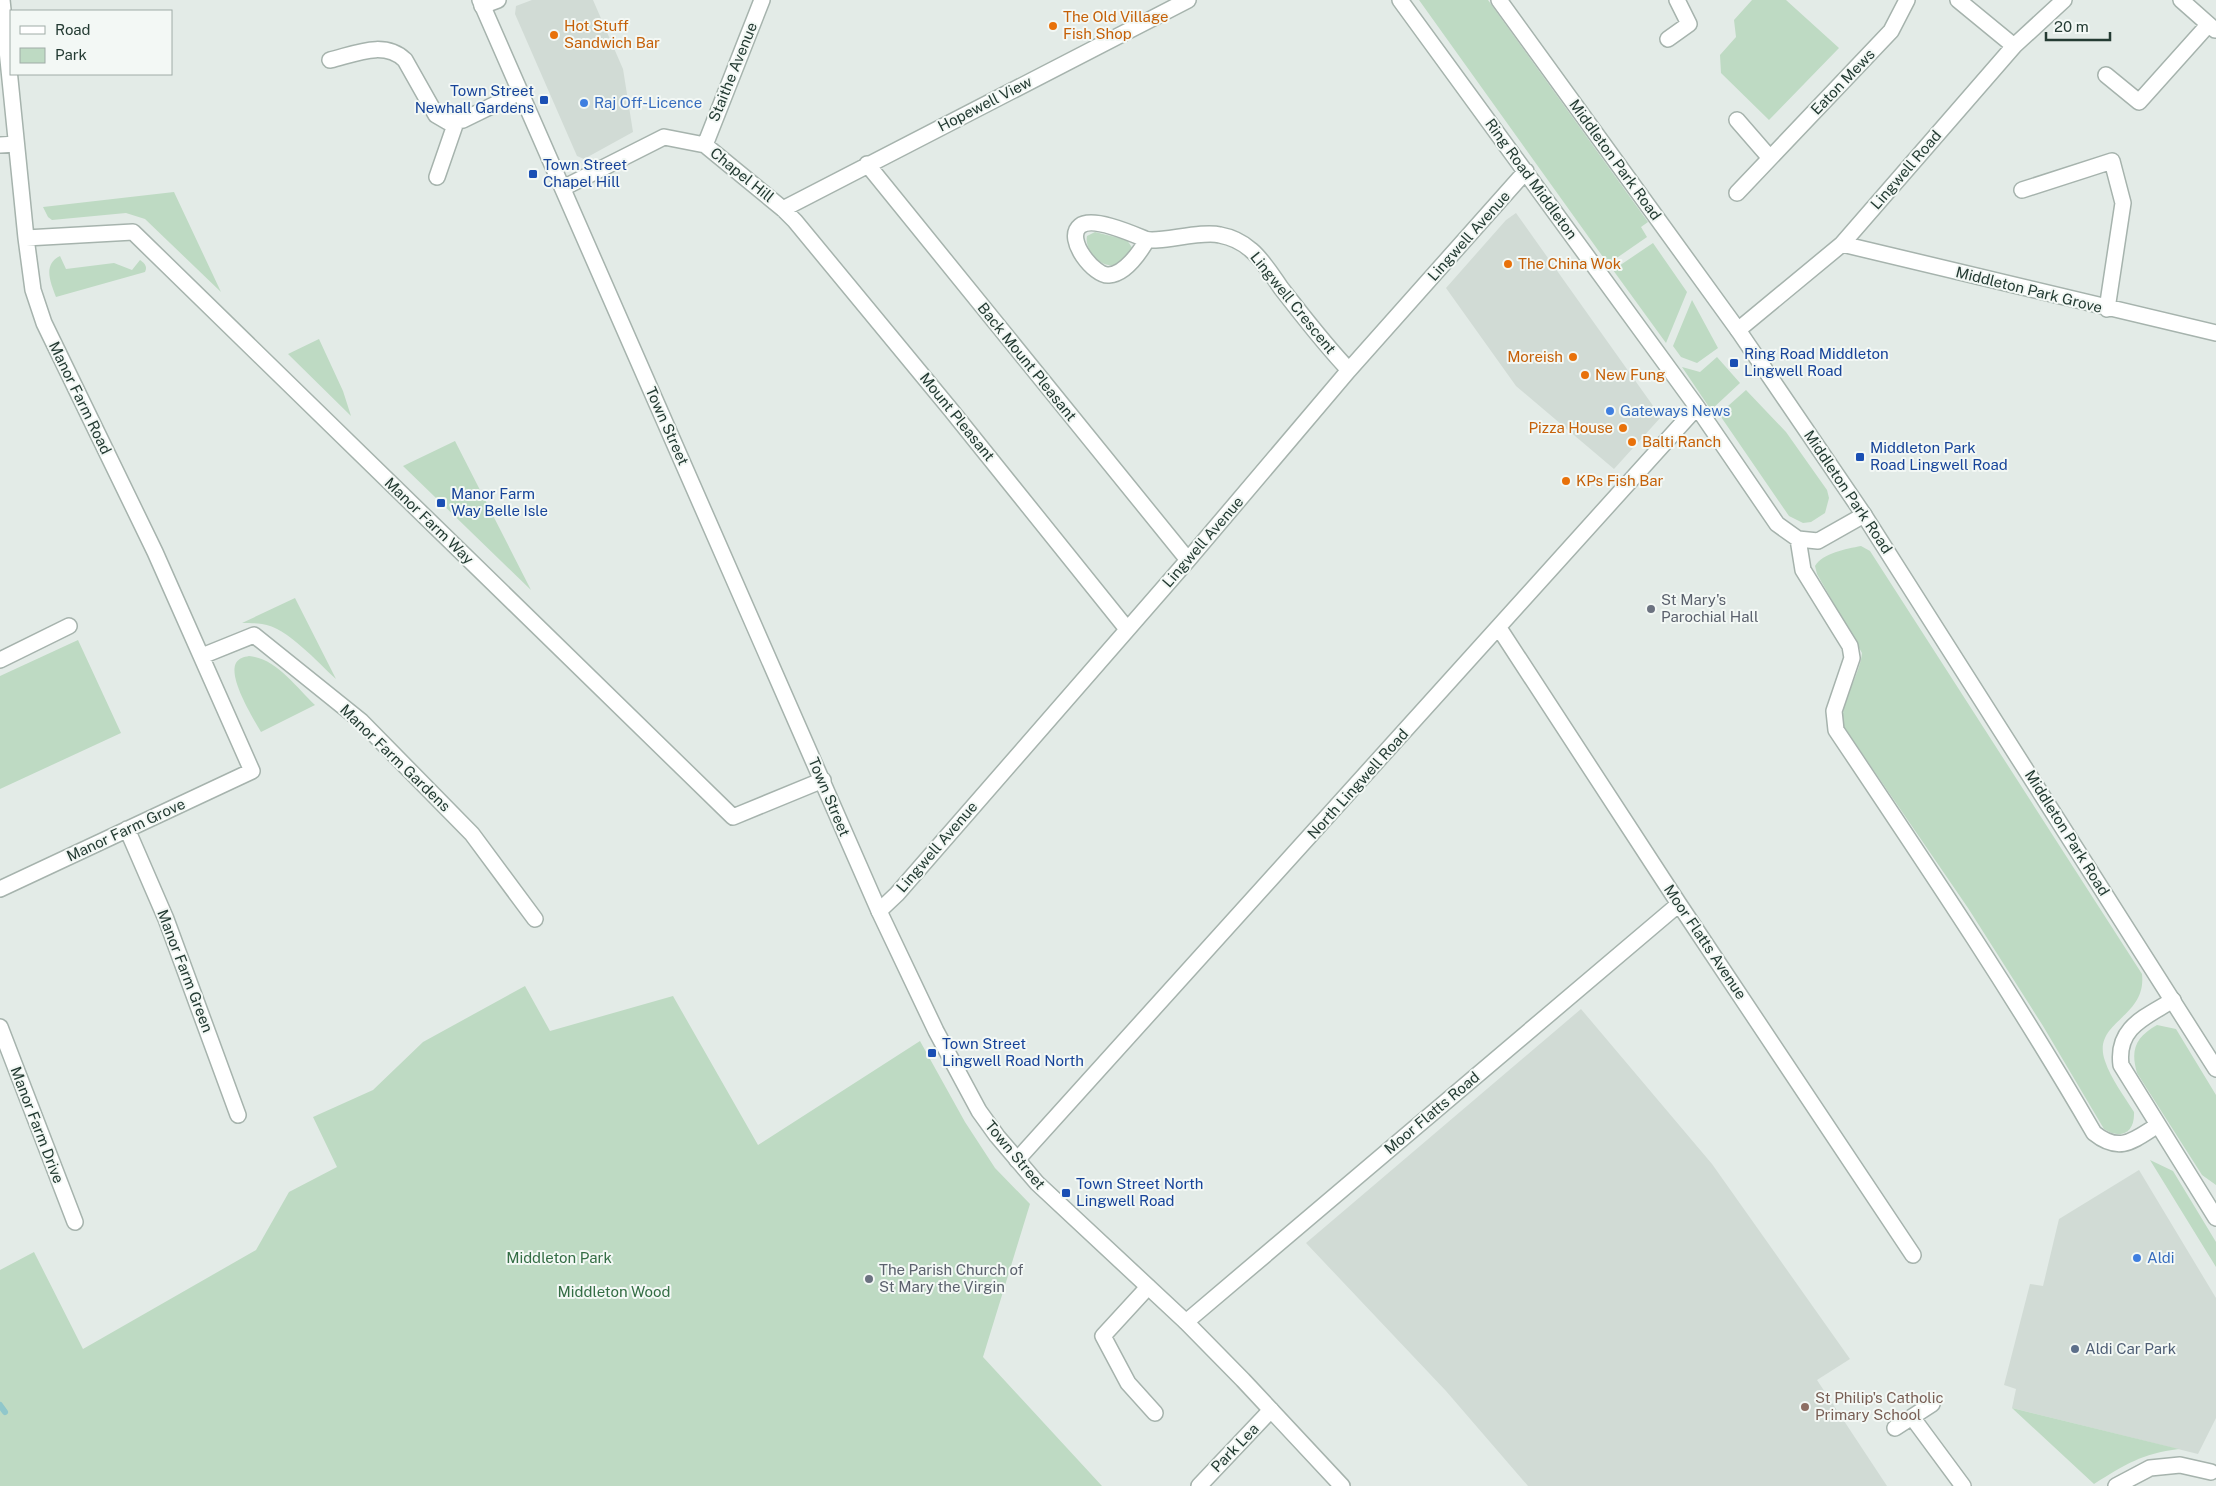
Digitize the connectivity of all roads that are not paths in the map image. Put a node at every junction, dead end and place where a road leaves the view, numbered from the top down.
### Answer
1 (2, 0) edge
2 (498, 0) edge
3 (762, 0) edge
4 (1188, 0) edge
5 (1400, 0) edge
6 (1500, 0) edge
7 (1677, 0) edge
8 (1907, 0) edge
9 (1958, 0) edge
10 (2064, 0) edge
11 (481, 3) edge
12 (2191, 3) edge
13 (2212, 28) edge
14 (1668, 39) dead end
15 (2014, 46) junction
16 (330, 60) dead end
17 (2106, 75) dead end
18 (520, 92) junction
19 (1737, 120) dead end
20 (456, 122) junction
21 (16, 144) junction
22 (704, 144) junction
23 (0, 146) edge
24 (1770, 158) junction
25 (867, 164) junction
26 (1526, 171) junction
27 (437, 177) dead end
28 (562, 188) junction
29 (2022, 190) dead end
30 (1737, 193) dead end
31 (783, 209) junction
32 (26, 238) junction
33 (1147, 240) junction
34 (1842, 244) junction
35 (2106, 309) junction
36 (1738, 330) junction
37 (2216, 333) edge
38 (1349, 370) junction
39 (1697, 407) junction
40 (1864, 515) junction
41 (1798, 539) junction
42 (1188, 560) junction
43 (69, 626) dead end
44 (1499, 628) junction
45 (1127, 629) junction
46 (202, 656) junction
47 (0, 660) edge
48 (252, 771) joint
49 (823, 780) junction
50 (127, 829) junction
51 (0, 889) edge
52 (1680, 904) junction
53 (879, 911) junction
54 (535, 919) dead end
55 (2173, 1000) junction
56 (0, 1027) edge
57 (2216, 1069) edge
58 (238, 1115) dead end
59 (2158, 1125) junction
60 (1017, 1160) junction
61 (2216, 1218) edge
62 (75, 1222) dead end
63 (1913, 1255) dead end
64 (1148, 1288) junction
65 (1186, 1322) junction
66 (1932, 1404) dead end
67 (1272, 1410) junction
68 (1154, 1413) dead end
69 (1912, 1417) junction
70 (1895, 1428) dead end
71 (2213, 1474) edge
72 (1199, 1486) edge
73 (1342, 1486) edge
74 (1963, 1486) edge
75 (2116, 1486) edge

1 - 21 street, Manor Farm Road
2 - 11 street
3 - 22 street, Staithe Avenue
4 - 25 street, Hopewell View
5 - 26 street, Ring Road Middleton
6 - 36 street, Middleton Park Road
7 - 14 street
8 - 24 street, Eaton Mews
9 - 15 street
10 - 15 street, Lingwell Road
11 - 18 street, Town Street
12 - 13 street
13 - 17 street
15 - 34 street, Lingwell Road
16 - 20 street
18 - 20 street
18 - 28 street, Town Street
19 - 24 street
20 - 27 street
21 - 23 street
21 - 32 street, Manor Farm Road
22 - 28 street, Chapel Hill
22 - 31 street, Chapel Hill
24 - 30 street, Eaton Mews
25 - 31 street, Hopewell View
25 - 42 street, Back Mount Pleasant
26 - 38 street, Lingwell Avenue
26 - 39 street, Ring Road Middleton
28 - 49 street, Town Street
29 - 35 street
31 - 45 street, Mount Pleasant
32 - 46 street, Manor Farm Road
32 - 49 street, Manor Farm Way
33 - 33 street, Lingwell Crescent
33 - 38 street, Lingwell Crescent
34 - 35 street, Middleton Park Grove
34 - 36 street, Lingwell Road
35 - 37 street, Middleton Park Grove
36 - 40 street, Middleton Park Road
38 - 42 street, Lingwell Avenue
39 - 41 street, Ring Road Middleton
39 - 44 street, North Lingwell Road
40 - 41 street
40 - 55 street, Middleton Park Road
41 - 59 street
42 - 45 street, Lingwell Avenue
43 - 47 street
44 - 52 street, Moor Flatts Avenue
44 - 60 street, North Lingwell Road
45 - 53 street, Lingwell Avenue
46 - 48 street, Manor Farm Road
46 - 54 street, Manor Farm Gardens
48 - 50 street, Manor Farm Grove
49 - 53 street, Town Street
50 - 51 street, Manor Farm Grove
50 - 58 street, Manor Farm Green
52 - 63 street, Moor Flatts Avenue
52 - 65 street, Moor Flatts Road
53 - 60 street, Town Street
55 - 57 street, Middleton Park Road
55 - 59 street
56 - 62 street, Manor Farm Drive
59 - 61 street
60 - 64 street, Town Street
64 - 65 street, Town Street
64 - 68 street
65 - 67 street, Town Street
66 - 69 street
67 - 72 street, Park Lea
67 - 73 street, Town Street
69 - 70 street
69 - 74 street
71 - 75 street

